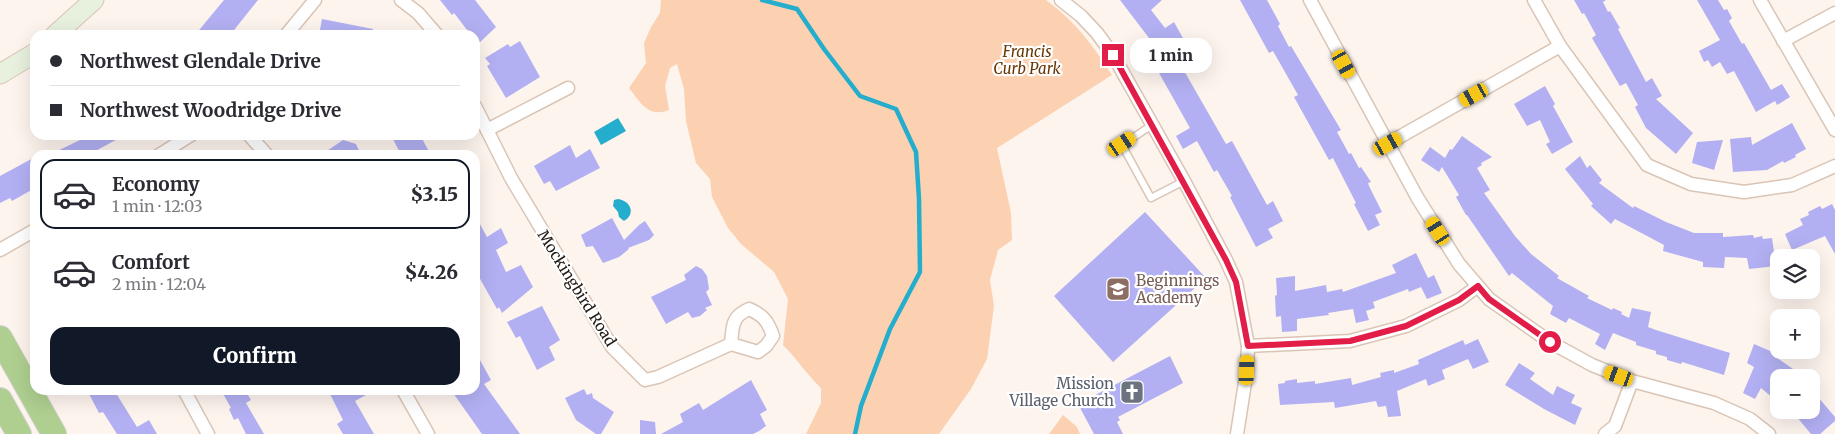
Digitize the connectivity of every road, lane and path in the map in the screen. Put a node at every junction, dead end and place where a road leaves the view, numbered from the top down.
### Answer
1 (94, 0) edge
2 (315, 0) edge
3 (402, 0) edge
4 (1060, 0) edge
5 (1310, 0) edge
6 (1534, 0) edge
7 (1760, 0) edge
8 (1835, 13) edge
9 (61, 30) edge
10 (290, 30) edge
11 (432, 30) edge
12 (1783, 41) junction
13 (1560, 46) junction
14 (30, 56) edge
15 (0, 74) edge
16 (568, 88) dead end
17 (480, 116) edge
18 (1152, 125) junction
19 (487, 130) junction
20 (1835, 130) edge
21 (183, 140) edge
22 (254, 140) edge
23 (1388, 144) junction
24 (167, 150) edge
25 (262, 150) edge
26 (1835, 166) edge
27 (1184, 181) junction
28 (30, 233) edge
29 (0, 250) edge
30 (1478, 286) junction
31 (0, 338) edge
32 (731, 344) dead end
33 (1248, 346) junction
34 (1632, 380) junction
35 (30, 391) edge
36 (32, 395) edge
37 (187, 395) edge
38 (406, 395) edge
39 (0, 400) edge
40 (19, 434) edge
41 (54, 434) edge
42 (208, 434) edge
43 (428, 434) edge
44 (1237, 434) edge
45 (1604, 434) edge
46 (1769, 434) edge

1 - 9 street
2 - 10 street
3 - 11 street
4 - 18 street
5 - 23 street
6 - 13 street
7 - 12 street
8 - 12 street
12 - 20 street
13 - 23 street
13 - 26 street
14 - 15 street
16 - 19 street
17 - 19 street, Mockingbird Road
18 - 27 street
18 - 27 lane
19 - 32 street, Mockingbird Road
21 - 24 street
22 - 25 street
23 - 30 street
27 - 33 street
28 - 29 street
30 - 33 street
30 - 34 street
31 - 35 highway
33 - 44 street
34 - 45 street
34 - 46 street
36 - 41 highway
37 - 42 street
38 - 43 street
39 - 40 highway

